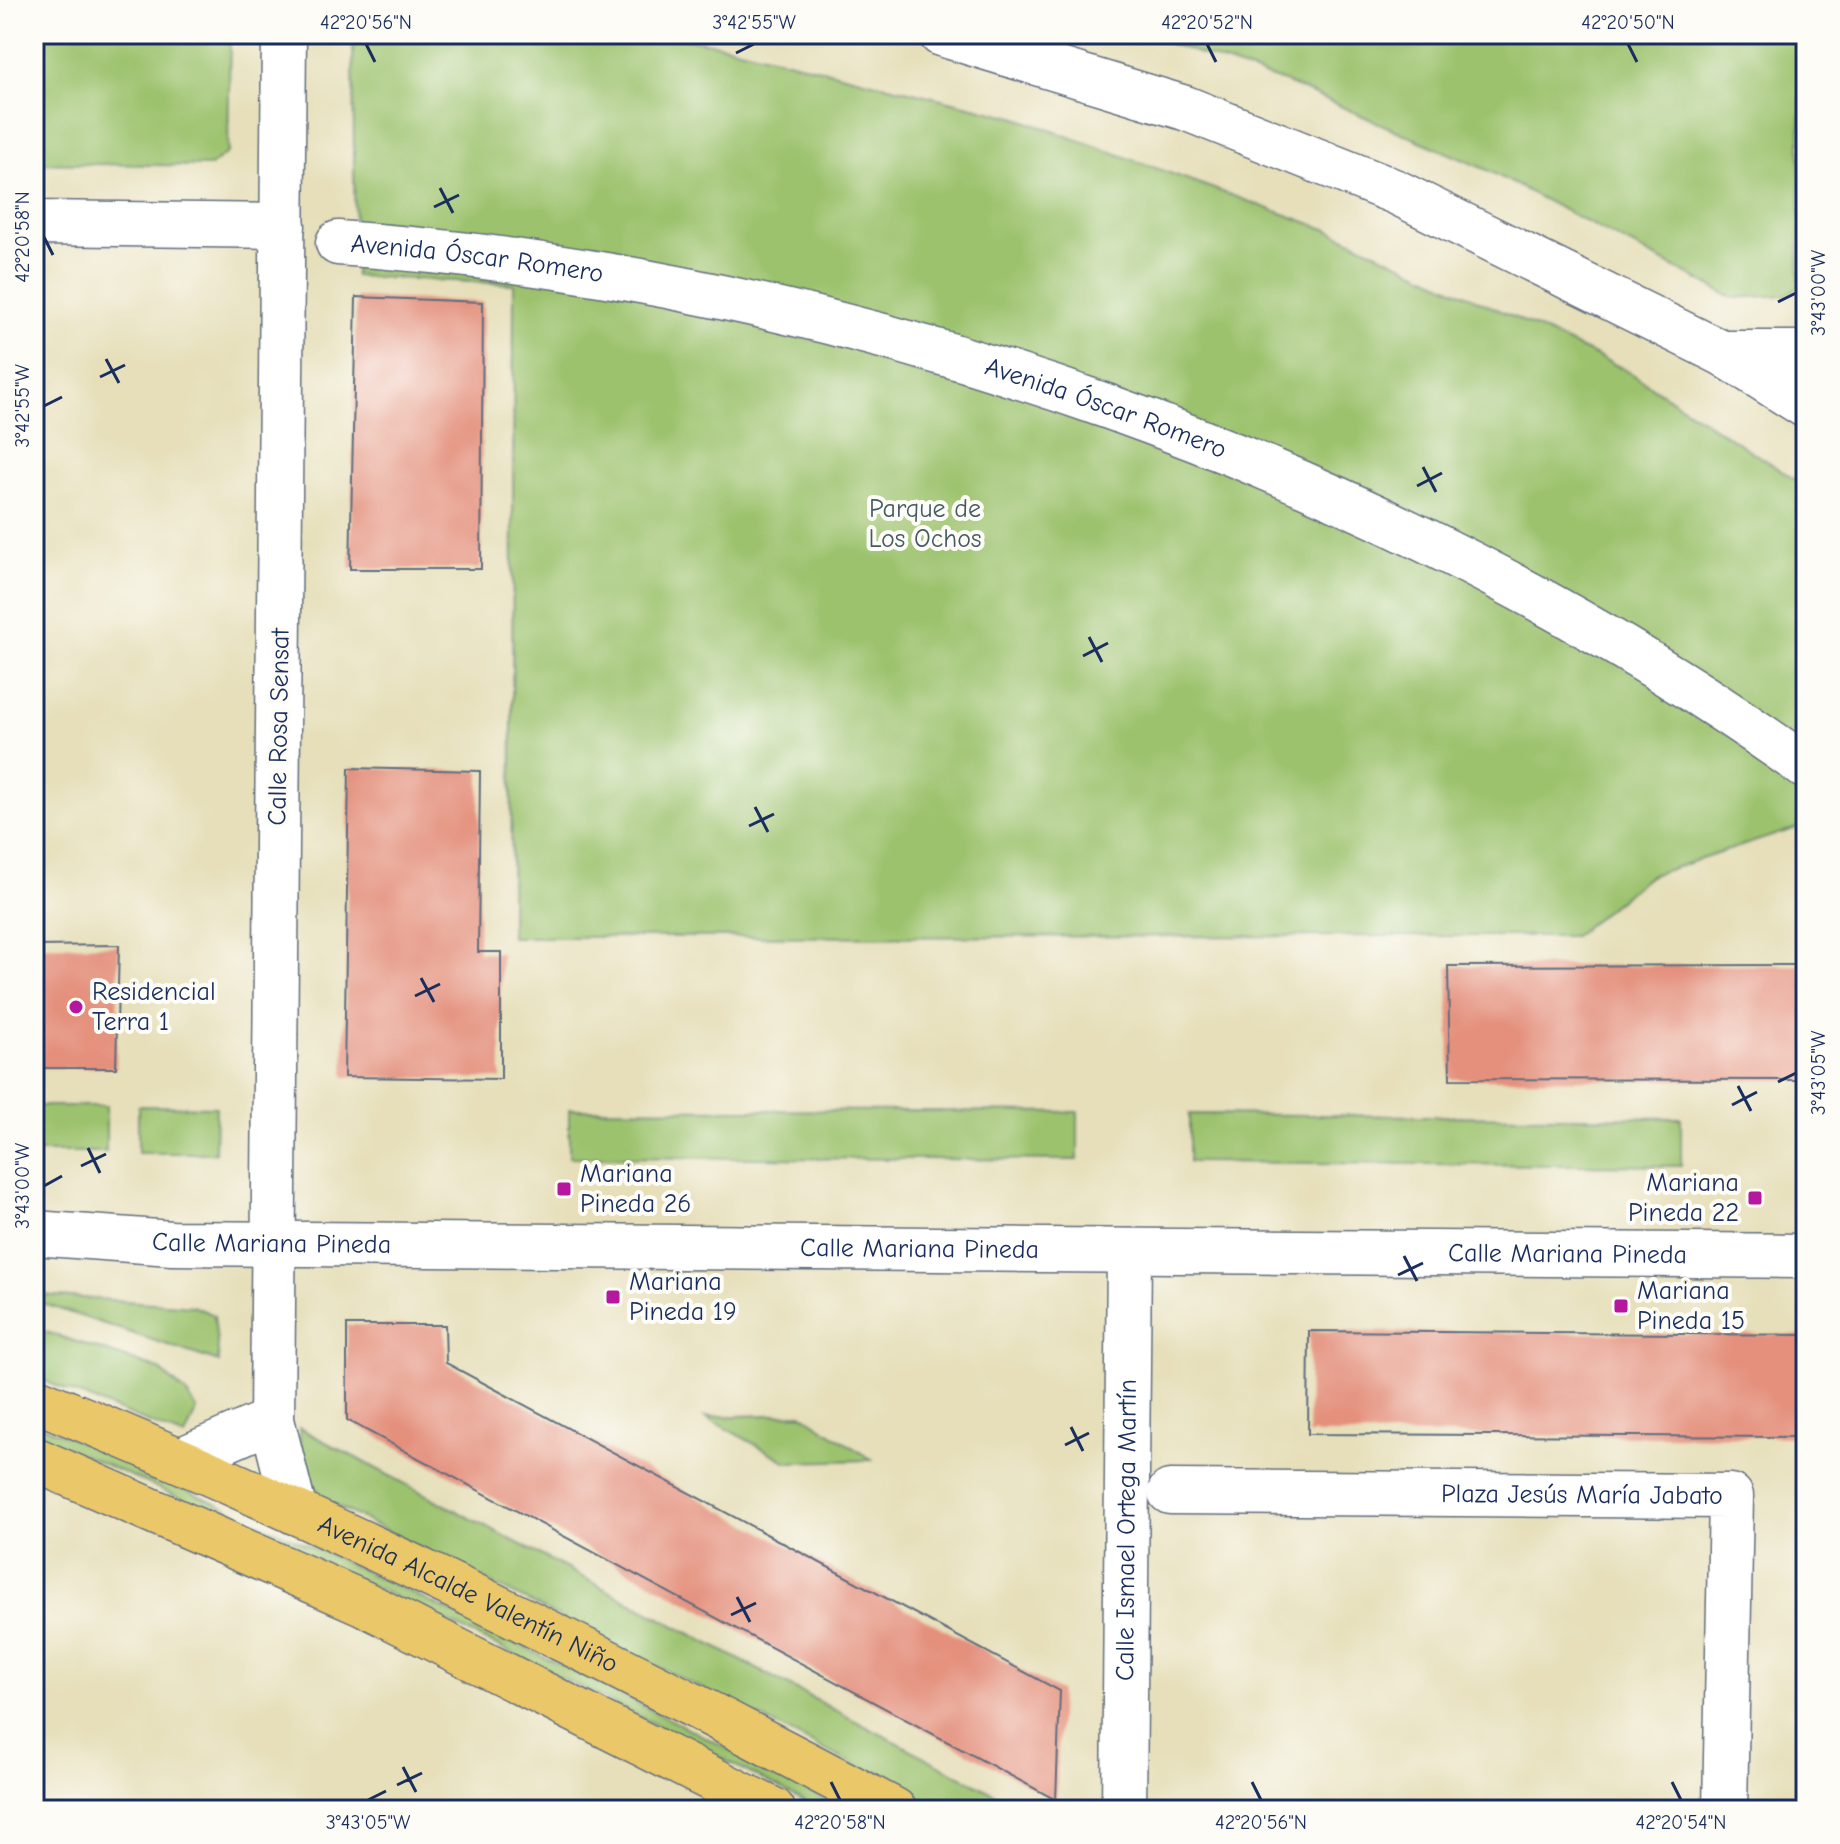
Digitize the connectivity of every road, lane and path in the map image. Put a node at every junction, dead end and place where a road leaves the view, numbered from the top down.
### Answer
1 (284, 34) edge
2 (941, 34) edge
3 (34, 223) edge
4 (283, 226) junction
5 (338, 243) dead end
6 (1722, 353) junction
7 (1806, 353) edge
8 (1806, 406) edge
9 (1806, 767) edge
10 (34, 1233) edge
11 (274, 1244) junction
12 (1129, 1251) junction
13 (1806, 1256) edge
14 (34, 1399) edge
15 (272, 1420) junction
16 (34, 1459) edge
17 (180, 1460) junction
18 (1170, 1492) dead end
19 (295, 1512) junction
20 (773, 1810) edge
21 (894, 1810) edge
22 (1124, 1810) edge
23 (1725, 1810) edge

1 - 4 street, Calle Rosa Sensat
2 - 6 street
3 - 4 street
4 - 11 street, Calle Rosa Sensat
5 - 9 street, Avenida Óscar Romero
6 - 7 street
6 - 8 street
10 - 11 street, Calle Mariana Pineda
11 - 12 street, Calle Mariana Pineda
11 - 15 street, Calle Rosa Sensat
12 - 13 street, Calle Mariana Pineda
12 - 22 street, Calle Ismael Ortega Martín
14 - 17 main road, Avenida Alcalde Valentín Niño
15 - 17 street
15 - 19 street, Calle Rosa Sensat
16 - 20 main road, Avenida Alcalde Valentín Niño
17 - 19 main road, Avenida Alcalde Valentín Niño
18 - 23 street, Plaza Jesús María Jabato
19 - 21 main road, Avenida Alcalde Valentín Niño

